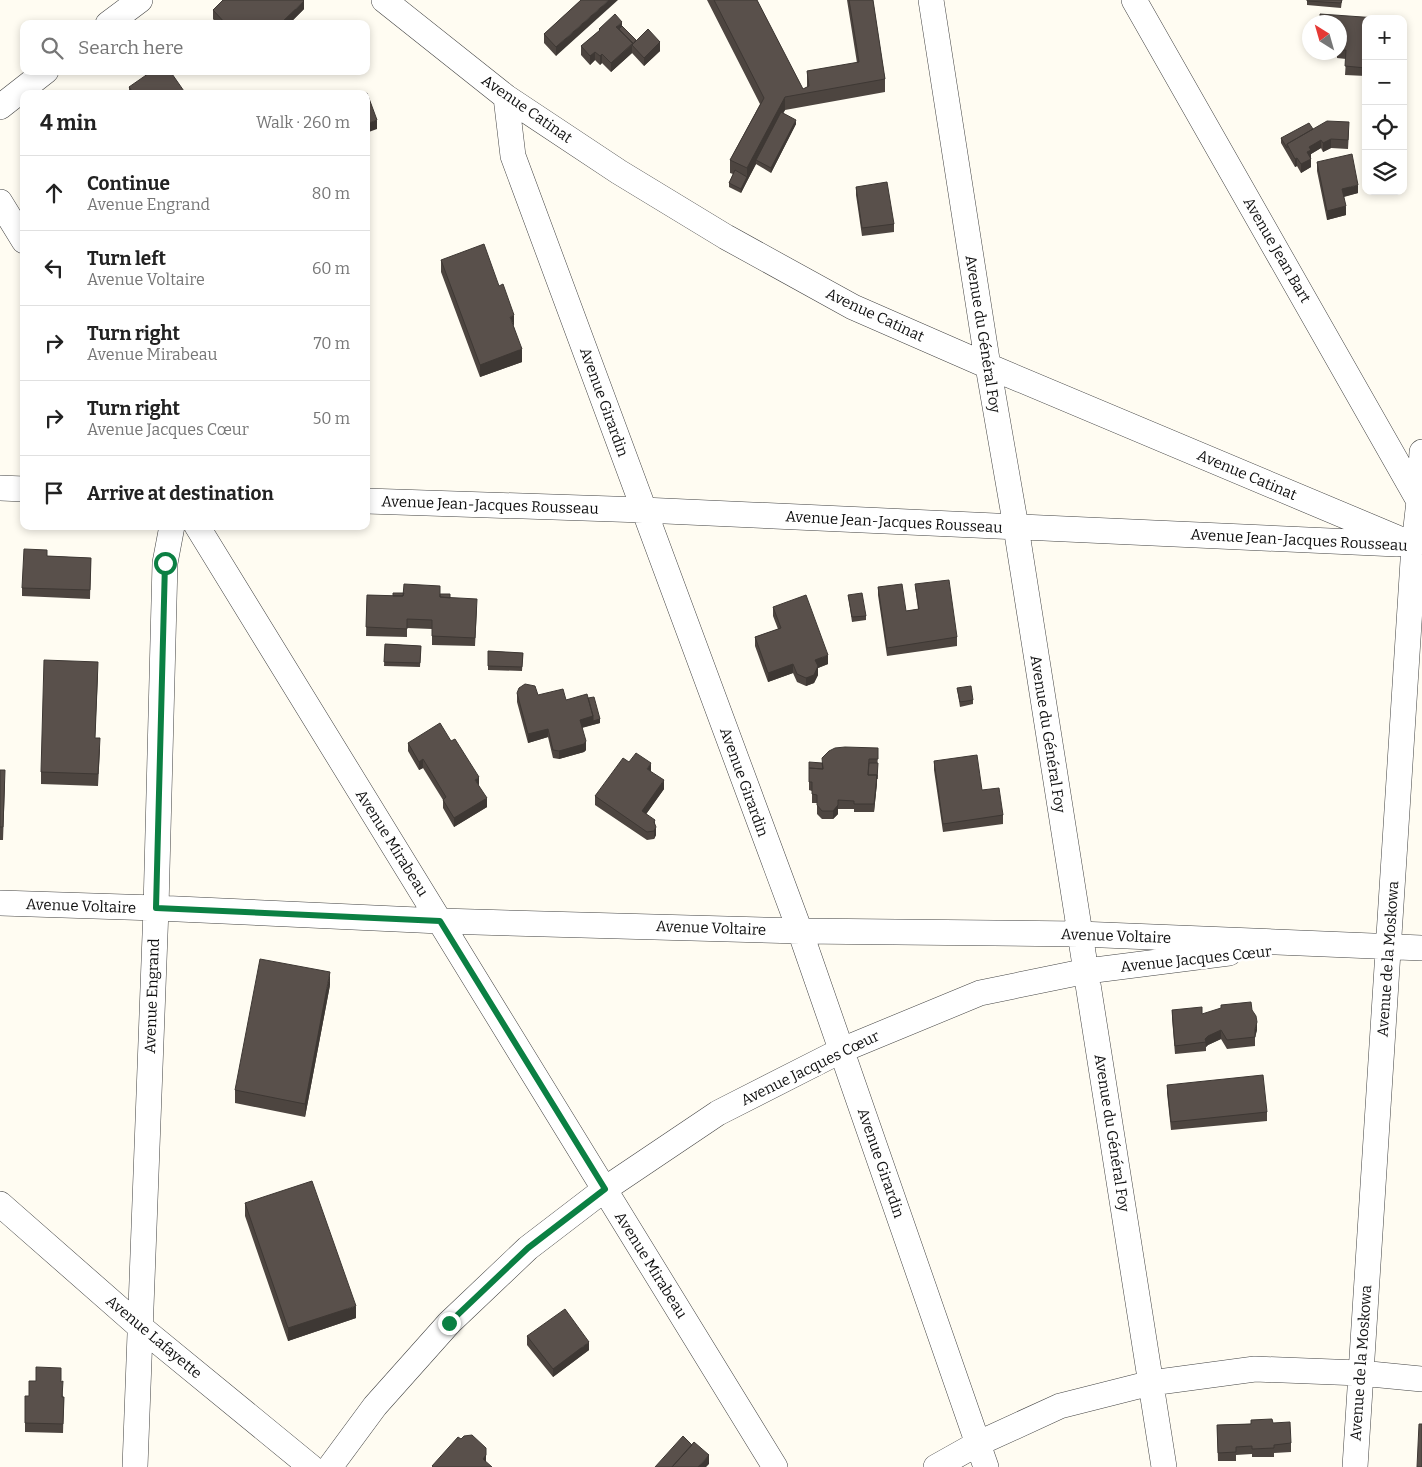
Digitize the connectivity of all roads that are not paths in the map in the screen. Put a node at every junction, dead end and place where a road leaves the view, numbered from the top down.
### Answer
1 (140, 0) edge
2 (384, 0) edge
3 (931, 0) edge
4 (1134, 0) edge
5 (113, 20) edge
6 (41, 75) edge
7 (21, 90) edge
8 (20, 91) edge
9 (506, 97) junction
10 (0, 106) edge
11 (0, 202) edge
12 (20, 234) edge
13 (988, 366) junction
14 (1422, 452) edge
15 (0, 488) edge
16 (20, 489) edge
17 (1420, 499) edge
18 (370, 501) edge
19 (643, 510) junction
20 (1016, 527) junction
21 (171, 530) edge
22 (200, 530) edge
23 (1418, 545) edge
24 (0, 904) edge
25 (156, 908) junction
26 (440, 921) junction
27 (800, 931) junction
28 (1079, 934) junction
29 (1389, 947) junction
30 (1422, 948) edge
31 (1422, 952) edge
32 (1087, 971) junction
33 (842, 1050) junction
34 (605, 1189) junction
35 (0, 1204) edge
36 (139, 1326) junction
37 (1360, 1372) junction
38 (1422, 1379) edge
39 (1151, 1383) junction
40 (977, 1444) junction
41 (135, 1467) edge
42 (311, 1467) edge
43 (330, 1467) edge
44 (776, 1467) edge
45 (936, 1467) edge
46 (986, 1467) edge
47 (1164, 1467) edge
48 (1355, 1467) edge

1 - 5 street
2 - 9 street, Avenue Catinat
3 - 13 street, Avenue du Général Foy
4 - 17 street, Avenue Jean Bart
6 - 7 street
8 - 10 street
9 - 13 street, Avenue Catinat
9 - 19 street, Avenue Girardin
11 - 12 street
13 - 20 street, Avenue du Général Foy
13 - 23 street, Avenue Catinat
14 - 17 street, Avenue de la Moskowa
15 - 16 street
17 - 23 street, Avenue de la Moskowa
18 - 19 street, Avenue Jean-Jacques Rousseau
19 - 20 street, Avenue Jean-Jacques Rousseau
19 - 27 street, Avenue Girardin
20 - 23 street, Avenue Jean-Jacques Rousseau
20 - 28 street, Avenue du Général Foy
21 - 25 street, Avenue Engrand
22 - 26 street, Avenue Mirabeau
23 - 29 street, Avenue de la Moskowa
24 - 25 street, Avenue Voltaire
25 - 26 street, Avenue Voltaire
25 - 36 street, Avenue Engrand
26 - 27 street, Avenue Voltaire
26 - 34 street, Avenue Mirabeau
27 - 28 street, Avenue Voltaire
27 - 33 street, Avenue Girardin
28 - 29 street, Avenue Voltaire
28 - 32 street, Avenue du Général Foy
29 - 30 street, Avenue Voltaire
29 - 31 street, Avenue Jacques Cœur
29 - 32 street, Avenue Jacques Cœur
29 - 37 street, Avenue de la Moskowa
32 - 33 street, Avenue Jacques Cœur
32 - 39 street, Avenue du Général Foy
33 - 34 street, Avenue Jacques Cœur
33 - 40 street, Avenue Girardin
34 - 43 street, Avenue Jacques Cœur
34 - 44 street, Avenue Mirabeau
35 - 36 street, Avenue Lafayette
36 - 41 street, Avenue Engrand
36 - 42 street, Avenue Lafayette
37 - 38 street
37 - 39 street
37 - 48 street, Avenue de la Moskowa
39 - 40 street
39 - 47 street, Avenue du Général Foy
40 - 45 street
40 - 46 street, Avenue Girardin

